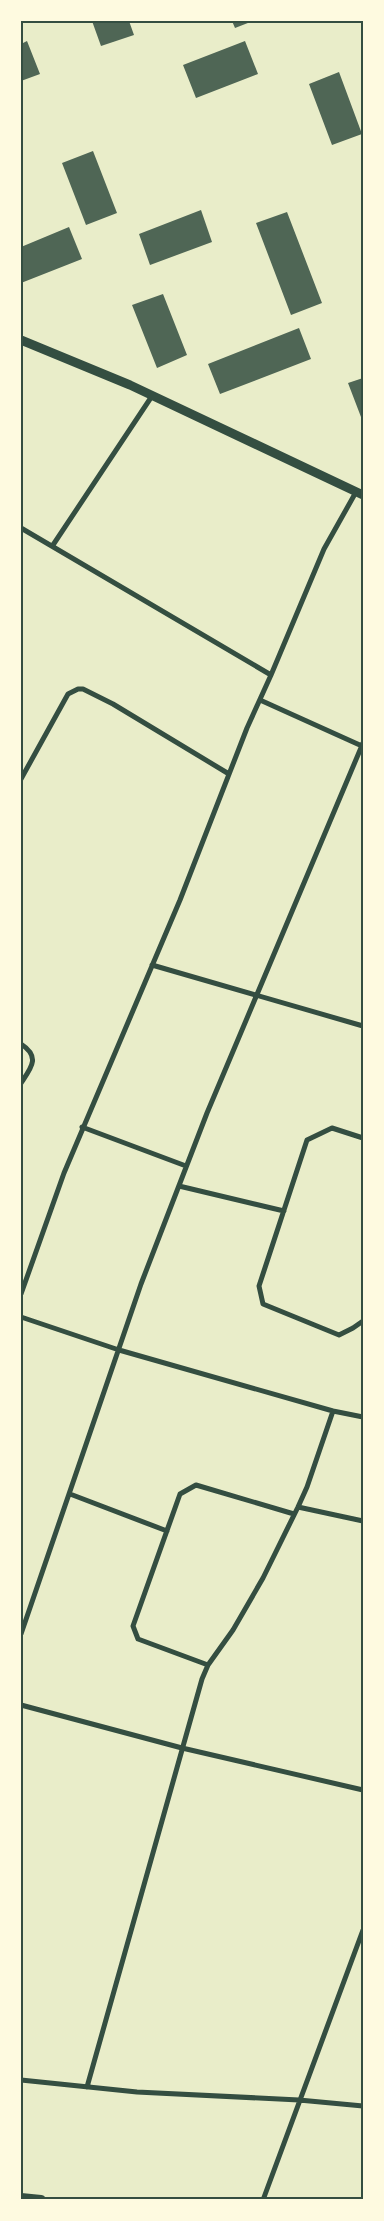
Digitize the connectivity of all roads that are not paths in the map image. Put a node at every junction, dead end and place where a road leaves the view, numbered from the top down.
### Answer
1 (21, 340) edge
2 (153, 395) junction
3 (359, 493) edge
4 (21, 528) edge
5 (53, 545) junction
6 (271, 675) junction
7 (260, 700) junction
8 (362, 745) edge
9 (229, 774) junction
10 (21, 779) edge
11 (152, 964) junction
12 (257, 995) junction
13 (363, 1026) edge
14 (21, 1044) edge
15 (21, 1083) edge
16 (82, 1127) junction
17 (363, 1138) edge
18 (186, 1166) junction
19 (179, 1186) junction
20 (284, 1211) junction
21 (22, 1293) edge
22 (21, 1317) edge
23 (363, 1321) edge
24 (119, 1350) junction
25 (333, 1411) junction
26 (363, 1417) edge
27 (70, 1494) junction
28 (298, 1507) junction
29 (294, 1514) junction
30 (363, 1521) edge
31 (167, 1531) junction
32 (21, 1634) edge
33 (208, 1665) junction
34 (21, 1704) edge
35 (182, 1748) junction
36 (363, 1790) edge
37 (363, 1930) edge
38 (21, 2080) edge
39 (86, 2087) junction
40 (299, 2100) junction
41 (363, 2106) edge
42 (21, 2198) edge
43 (41, 2200) edge
44 (263, 2200) edge

1 - 2 street
2 - 3 street
2 - 5 street
3 - 6 street
4 - 5 street
5 - 6 street
6 - 7 street
7 - 8 street
7 - 9 street
8 - 12 street
9 - 10 street
9 - 11 street
11 - 12 street
11 - 16 street
12 - 13 street
12 - 18 street
14 - 15 street
16 - 18 street
16 - 21 street
17 - 20 street
18 - 19 street
19 - 20 street
19 - 24 street
20 - 23 street
22 - 24 street
24 - 25 street
24 - 27 street
25 - 26 street
25 - 28 street
27 - 31 street
27 - 32 street
28 - 29 street
28 - 30 street
29 - 31 street
29 - 33 street
31 - 33 street
33 - 35 street
34 - 35 street
35 - 36 street
35 - 39 street
37 - 40 street
38 - 39 street
39 - 40 street
40 - 41 street
40 - 44 street
42 - 43 main road

